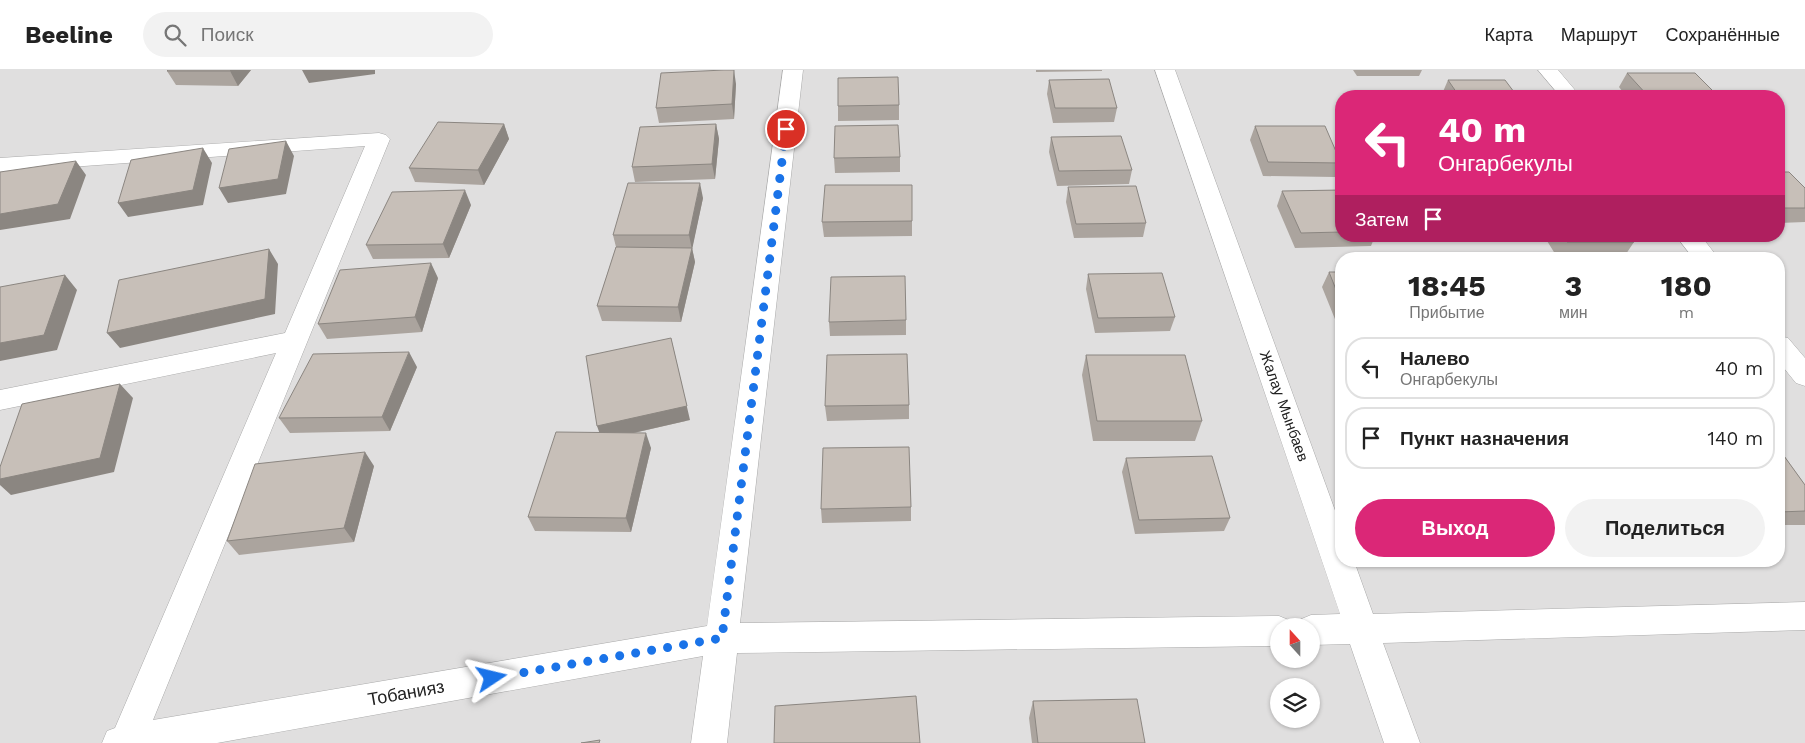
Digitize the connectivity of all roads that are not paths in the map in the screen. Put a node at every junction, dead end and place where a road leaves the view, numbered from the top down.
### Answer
1 (793, 70) edge
2 (1165, 70) edge
3 (1548, 70) edge
4 (1565, 90) edge
5 (0, 165) edge
6 (1693, 242) edge
7 (1701, 252) edge
8 (294, 340) junction
9 (1785, 352) edge
10 (1805, 376) edge
11 (0, 400) edge
12 (1335, 551) edge
13 (1341, 567) edge
14 (1805, 616) edge
15 (1320, 630) edge
16 (1363, 630) junction
17 (1270, 631) edge
18 (722, 638) junction
19 (123, 742) edge
20 (709, 743) edge
21 (1402, 743) edge

1 - 18 street
2 - 12 street, Жалау Мынбаев
3 - 4 street
5 - 8 street
6 - 7 street
8 - 11 street
8 - 19 street
9 - 10 street
13 - 16 street, Жалау Мынбаев
14 - 16 street
15 - 16 street
16 - 21 street, Жалау Мынбаев
17 - 18 street, Тобанияз
18 - 19 street, Тобанияз
18 - 20 street

